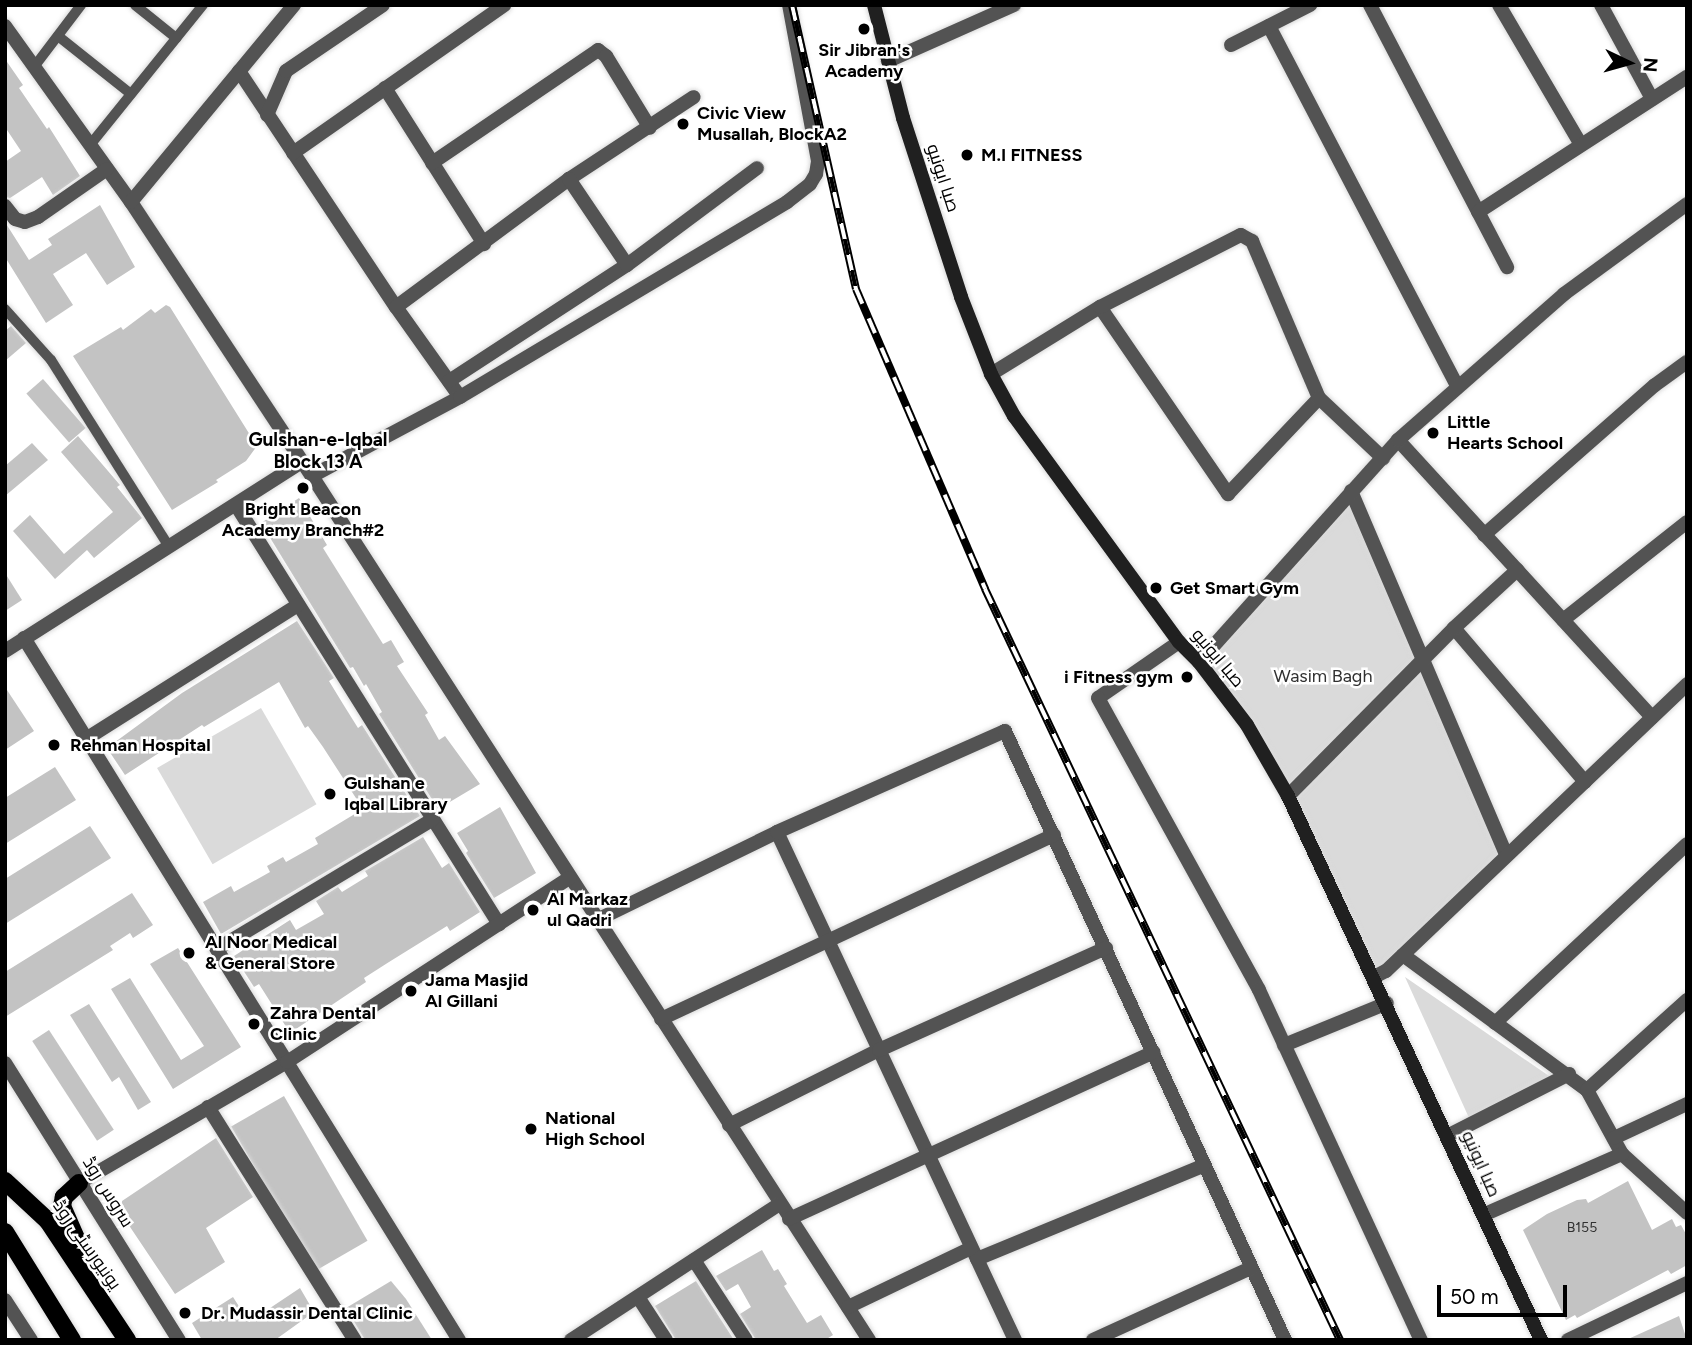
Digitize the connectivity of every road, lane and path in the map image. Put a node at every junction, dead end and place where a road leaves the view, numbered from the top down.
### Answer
1 (81, 5) edge
2 (135, 5) edge
3 (203, 5) edge
4 (294, 5) edge
5 (383, 5) edge
6 (504, 5) edge
7 (789, 5) edge
8 (1014, 5) edge
9 (1310, 5) edge
10 (1370, 5) edge
11 (1499, 5) edge
12 (1601, 5) edge
13 (877, 7) edge
14 (5, 26) edge
15 (1269, 26) junction
16 (58, 36) junction
17 (176, 38) junction
18 (1231, 45) dead end
19 (888, 61) junction
20 (34, 66) junction
21 (239, 71) junction
22 (1687, 77) edge
23 (385, 88) junction
24 (131, 94) junction
25 (694, 97) dead end
26 (1652, 99) junction
27 (267, 115) junction
28 (650, 128) junction
29 (90, 145) junction
30 (1581, 145) junction
31 (293, 153) junction
32 (432, 163) junction
33 (757, 168) dead end
34 (107, 169) junction
35 (569, 179) junction
36 (131, 202) junction
37 (1687, 204) edge
38 (5, 206) edge
39 (1478, 212) junction
40 (484, 244) junction
41 (627, 265) junction
42 (1507, 267) dead end
43 (396, 307) junction
44 (1100, 307) junction
45 (5, 309) edge
46 (1687, 362) edge
47 (990, 374) junction
48 (449, 381) junction
49 (1458, 387) junction
50 (460, 397) junction
51 (1319, 398) junction
52 (1398, 440) junction
53 (1384, 458) junction
54 (302, 461) junction
55 (312, 476) junction
56 (1351, 491) junction
57 (236, 505) junction
58 (1687, 522) edge
59 (1484, 535) junction
60 (169, 547) junction
61 (1517, 570) junction
62 (298, 605) junction
63 (1563, 620) junction
64 (1454, 628) junction
65 (24, 638) junction
66 (1179, 642) junction
67 (5, 651) edge
68 (1423, 660) junction
69 (1199, 662) junction
70 (1687, 684) edge
71 (1652, 717) junction
72 (86, 738) junction
73 (1585, 782) junction
74 (1288, 796) junction
75 (433, 819) junction
76 (776, 832) junction
77 (1054, 835) junction
78 (1687, 844) edge
79 (1506, 855) junction
80 (569, 878) junction
81 (599, 919) junction
82 (499, 925) junction
83 (827, 940) junction
84 (1106, 948) junction
85 (217, 949) junction
86 (1403, 955) junction
87 (1374, 977) junction
88 (1687, 1000) edge
89 (1387, 1003) junction
90 (661, 1019) junction
91 (1495, 1023) junction
92 (1284, 1045) junction
93 (878, 1049) junction
94 (1154, 1052) junction
95 (287, 1062) junction
96 (5, 1063) edge
97 (1569, 1074) junction
98 (1587, 1090) junction
99 (1687, 1104) edge
100 (208, 1107) junction
101 (729, 1125) junction
102 (1447, 1136) junction
103 (1614, 1138) junction
104 (1622, 1154) junction
105 (928, 1155) junction
106 (1203, 1166) junction
107 (5, 1181) edge
108 (79, 1183) junction
109 (780, 1205) junction
110 (1687, 1213) edge
111 (1483, 1215) junction
112 (789, 1219) junction
113 (8, 1244) edge
114 (974, 1254) junction
115 (694, 1260) junction
116 (1251, 1268) junction
117 (1687, 1283) edge
118 (638, 1297) junction
119 (5, 1300) edge
120 (848, 1307) junction
121 (114, 1321) junction
122 (1009, 1338) edge
123 (31, 1340) edge
124 (72, 1340) edge
125 (127, 1340) edge
126 (179, 1340) edge
127 (355, 1340) edge
128 (459, 1340) edge
129 (571, 1340) edge
130 (666, 1340) edge
131 (746, 1340) edge
132 (869, 1340) edge
133 (1093, 1340) edge
134 (1285, 1340) edge
135 (1421, 1340) edge
136 (1542, 1340) edge
137 (1568, 1340) edge

1 - 16 lane
2 - 17 lane
3 - 17 lane
4 - 21 street
5 - 27 street
6 - 23 street
7 - 50 street
8 - 19 street
9 - 15 street
10 - 39 street
11 - 30 street
12 - 26 street
13 - 19 main road, صبا ایونیو
14 - 20 street
15 - 18 street
15 - 49 street
16 - 20 lane
16 - 24 lane
17 - 24 lane
19 - 47 main road, صبا ایونیو
20 - 29 street
21 - 27 street
21 - 36 street
22 - 26 street
23 - 31 street
23 - 32 street
24 - 29 lane
25 - 28 street
26 - 30 street
27 - 31 street
28 - 32 street
28 - 35 street
29 - 34 street
30 - 39 street
31 - 43 street
32 - 40 street
33 - 41 street
34 - 36 street
34 - 38 street
35 - 40 street
35 - 41 street
36 - 54 street
37 - 49 street
39 - 42 street
40 - 43 street
41 - 48 street
43 - 48 street
44 - 47 street
44 - 51 street
44 - 51 street
45 - 60 lane
46 - 59 street
47 - 66 main road, صبا ایونیو
48 - 50 street
49 - 52 street
50 - 55 street
51 - 53 street
52 - 53 street
52 - 59 street
53 - 56 street
54 - 55 street
54 - 57 street
55 - 80 street
56 - 68 street
56 - 69 street
57 - 60 street
57 - 62 street
58 - 63 street
59 - 61 street
60 - 65 street
61 - 63 street
61 - 64 street
62 - 72 street
62 - 75 street
63 - 71 street
64 - 68 street
64 - 73 street
65 - 67 street
65 - 72 street
66 - 69 main road, صبا ایونیو
66 - 92 street
68 - 74 street
68 - 79 street
69 - 74 main road, صبا ایونیو
70 - 71 street
71 - 73 street
72 - 85 street
73 - 79 street
74 - 87 main road, صبا ایونیو
75 - 82 street
75 - 85 street
76 - 77 street
76 - 81 street
76 - 83 street
77 - 83 street
77 - 84 street
78 - 91 street
79 - 86 street
80 - 81 street
80 - 82 street
81 - 90 street
82 - 95 street
83 - 90 street
83 - 93 street
84 - 93 street
84 - 94 street
85 - 95 street
86 - 87 street
86 - 91 street
87 - 89 main road, صبا ایونیو
88 - 98 street
89 - 92 street
89 - 102 main road, صبا ایونیو
90 - 101 street
91 - 97 street
92 - 135 street
93 - 101 street
93 - 105 street
94 - 105 street
94 - 106 street
95 - 100 street
95 - 128 street
96 - 108 street, سروس روڈ
97 - 98 street
97 - 102 street
98 - 103 street
99 - 103 street
100 - 108 street
100 - 127 street
101 - 109 street
102 - 111 main road, صبا ایونیو
103 - 104 street
104 - 110 street
104 - 111 street
105 - 112 street
105 - 114 street
106 - 114 street
106 - 116 street
107 - 121 main road, یونیورسٹی روڈ
108 - 121 main road
108 - 126 street, سروس روڈ
109 - 112 street
109 - 115 street
111 - 136 main road, صبا ایونیو
112 - 120 street
113 - 124 main road
114 - 120 street
114 - 122 street
115 - 118 street
115 - 131 street
116 - 133 street
116 - 134 street
117 - 137 street
118 - 129 street
118 - 130 street
119 - 123 street
120 - 132 street
121 - 125 main road, یونیورسٹی روڈ

